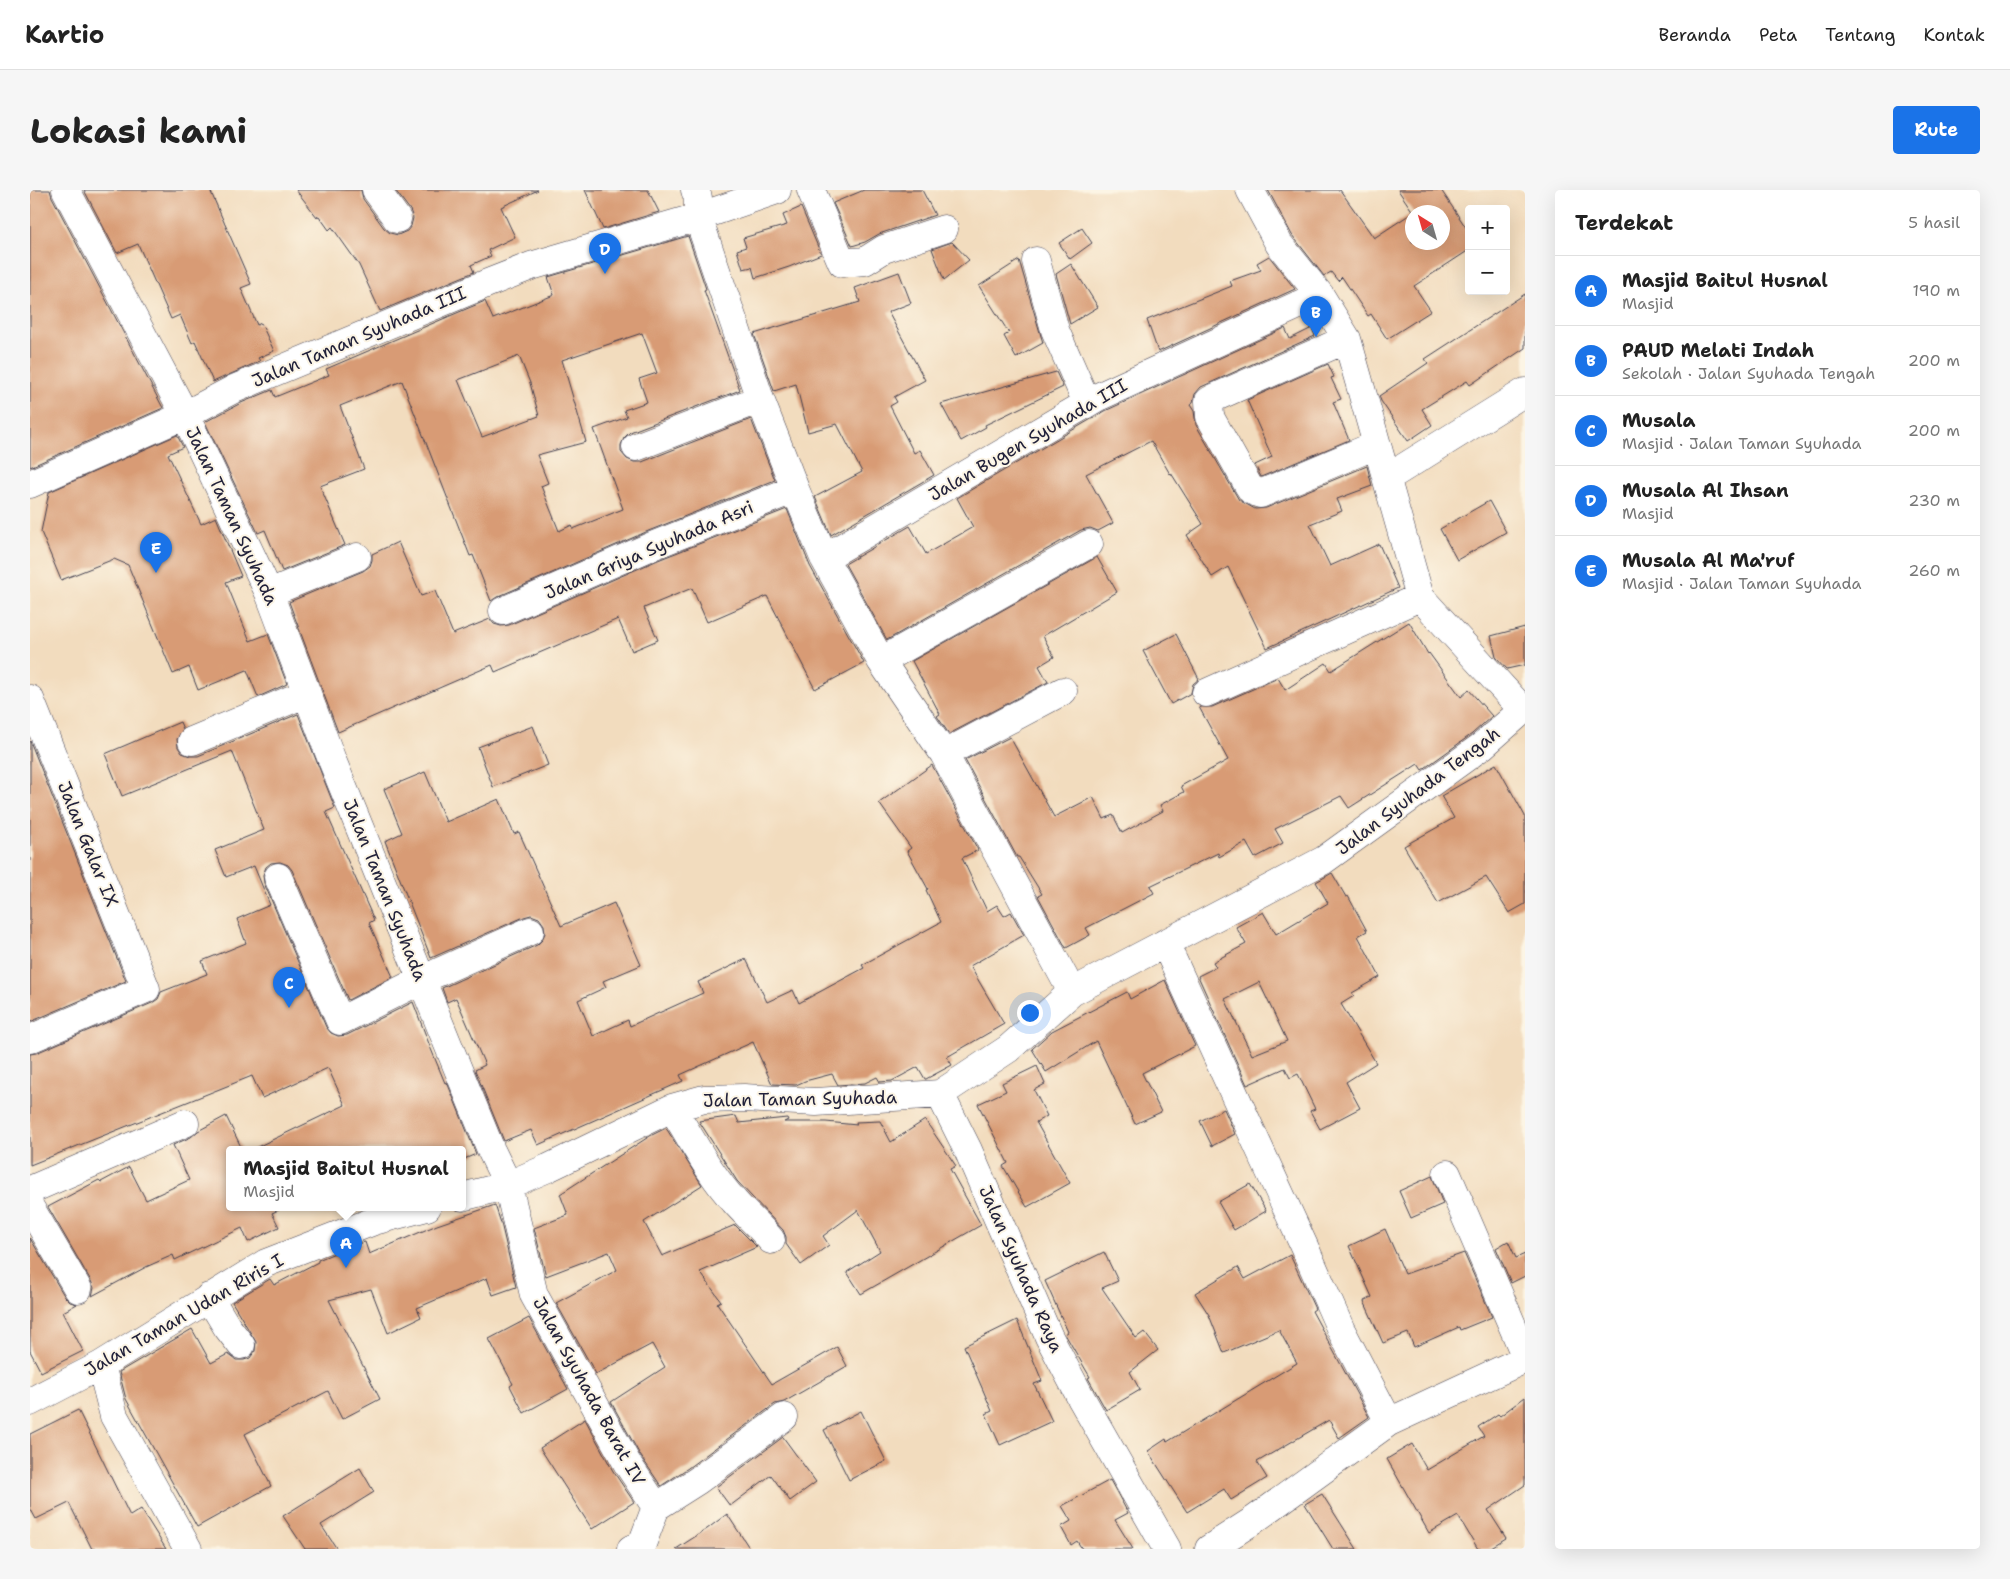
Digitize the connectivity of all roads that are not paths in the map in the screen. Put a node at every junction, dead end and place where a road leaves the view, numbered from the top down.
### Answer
1 (66, 190) edge
2 (376, 190) edge
3 (695, 190) edge
4 (777, 190) edge
5 (811, 190) edge
6 (1250, 190) edge
7 (698, 217) junction
8 (397, 219) dead end
9 (944, 229) dead end
10 (1036, 261) dead end
11 (1320, 295) junction
12 (1347, 339) junction
13 (1525, 392) edge
14 (760, 399) junction
15 (1088, 403) junction
16 (185, 415) junction
17 (1376, 445) junction
18 (636, 447) dead end
19 (1387, 478) junction
20 (30, 484) edge
21 (795, 490) junction
22 (1089, 544) dead end
23 (357, 557) dead end
24 (824, 558) junction
25 (269, 593) junction
26 (1420, 596) junction
27 (503, 611) dead end
28 (881, 661) junction
29 (1063, 691) dead end
30 (307, 693) junction
31 (1206, 693) dead end
32 (30, 699) edge
33 (1524, 710) edge
34 (192, 741) dead end
35 (944, 754) junction
36 (278, 877) dead end
37 (530, 931) dead end
38 (1165, 944) junction
39 (421, 980) junction
40 (1072, 992) junction
41 (30, 1039) edge
42 (940, 1094) junction
43 (672, 1108) junction
44 (185, 1123) dead end
45 (1447, 1174) dead end
46 (508, 1185) junction
47 (30, 1190) edge
48 (466, 1196) edge
49 (30, 1207) edge
50 (412, 1211) edge
51 (771, 1240) dead end
52 (78, 1289) dead end
53 (209, 1297) junction
54 (240, 1345) dead end
55 (1525, 1357) edge
56 (101, 1365) junction
57 (30, 1402) edge
58 (784, 1417) dead end
59 (1389, 1422) junction
60 (656, 1507) junction
61 (639, 1547) edge
62 (188, 1549) edge
63 (1167, 1549) edge
64 (1210, 1549) edge

1 - 16 street, Jalan Taman Syuhada
2 - 8 street
3 - 7 street
4 - 7 street, Jalan Taman Syuhada III
5 - 9 street
6 - 11 street, Jalan Syuhada Tengah
7 - 14 street
7 - 16 street, Jalan Taman Syuhada III
10 - 15 street
11 - 12 street, Jalan Syuhada Tengah
11 - 15 street, Jalan Bugen Syuhada III
12 - 17 street, Jalan Syuhada Tengah
12 - 17 street
13 - 19 street
14 - 18 street
14 - 21 street
15 - 24 street, Jalan Bugen Syuhada III
16 - 20 street, Jalan Taman Syuhada III
16 - 25 street, Jalan Taman Syuhada
17 - 19 street, Jalan Syuhada Tengah
19 - 26 street, Jalan Syuhada Tengah
21 - 24 street
21 - 27 street, Jalan Griya Syuhada Asri
22 - 28 street
23 - 25 street
24 - 28 street
25 - 30 street, Jalan Taman Syuhada
26 - 31 street
26 - 33 street, Jalan Syuhada Tengah
28 - 35 street
29 - 35 street
30 - 34 street
30 - 39 street, Jalan Taman Syuhada
32 - 41 street, Jalan Galar IX
33 - 38 street, Jalan Syuhada Tengah
35 - 40 street
36 - 39 street
37 - 39 street
38 - 40 street, Jalan Syuhada Tengah
38 - 59 street
39 - 46 street, Jalan Taman Syuhada
40 - 42 street, Jalan Syuhada Tengah
42 - 43 street, Jalan Taman Syuhada
42 - 63 street, Jalan Syuhada Raya
43 - 46 street, Jalan Taman Syuhada
43 - 51 street
44 - 47 street
45 - 55 street
46 - 48 street
46 - 60 street, Jalan Syuhada Barat IV
49 - 52 street
50 - 53 street, Jalan Taman Udan Riris I
53 - 54 street
53 - 56 street, Jalan Taman Udan Riris I
55 - 59 street
56 - 57 street, Jalan Taman Udan Riris I
56 - 62 street
58 - 60 street
59 - 64 street
60 - 61 street

